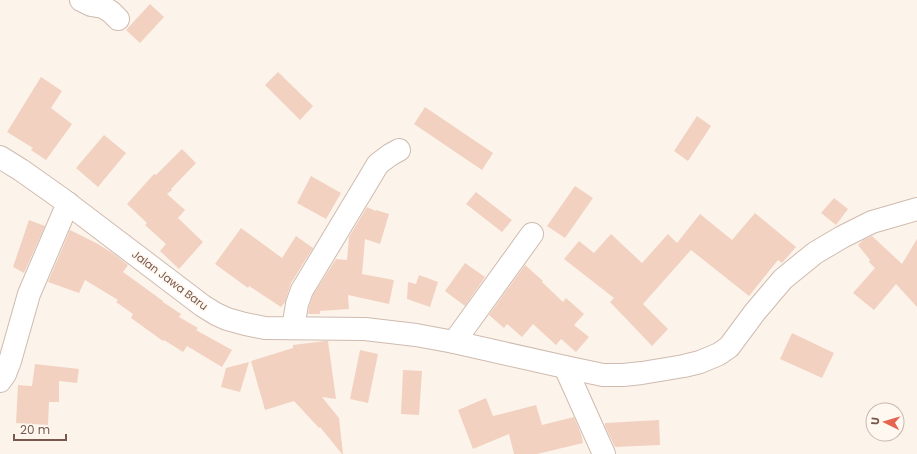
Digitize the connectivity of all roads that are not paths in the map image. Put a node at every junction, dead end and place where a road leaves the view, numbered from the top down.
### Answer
1 (81, 0) edge
2 (118, 19) dead end
3 (399, 150) dead end
4 (0, 157) edge
5 (68, 204) junction
6 (917, 209) edge
7 (532, 234) dead end
8 (293, 328) junction
9 (454, 342) junction
10 (565, 367) junction
11 (0, 381) edge
12 (604, 454) edge

1 - 2 street
3 - 8 street
4 - 5 street, Jalan Jawa Baru
5 - 8 street, Jalan Jawa Baru
5 - 11 street
6 - 10 street, Jalan Jawa Baru
7 - 9 street
8 - 9 street, Jalan Jawa Baru
9 - 10 street, Jalan Jawa Baru
10 - 12 street

